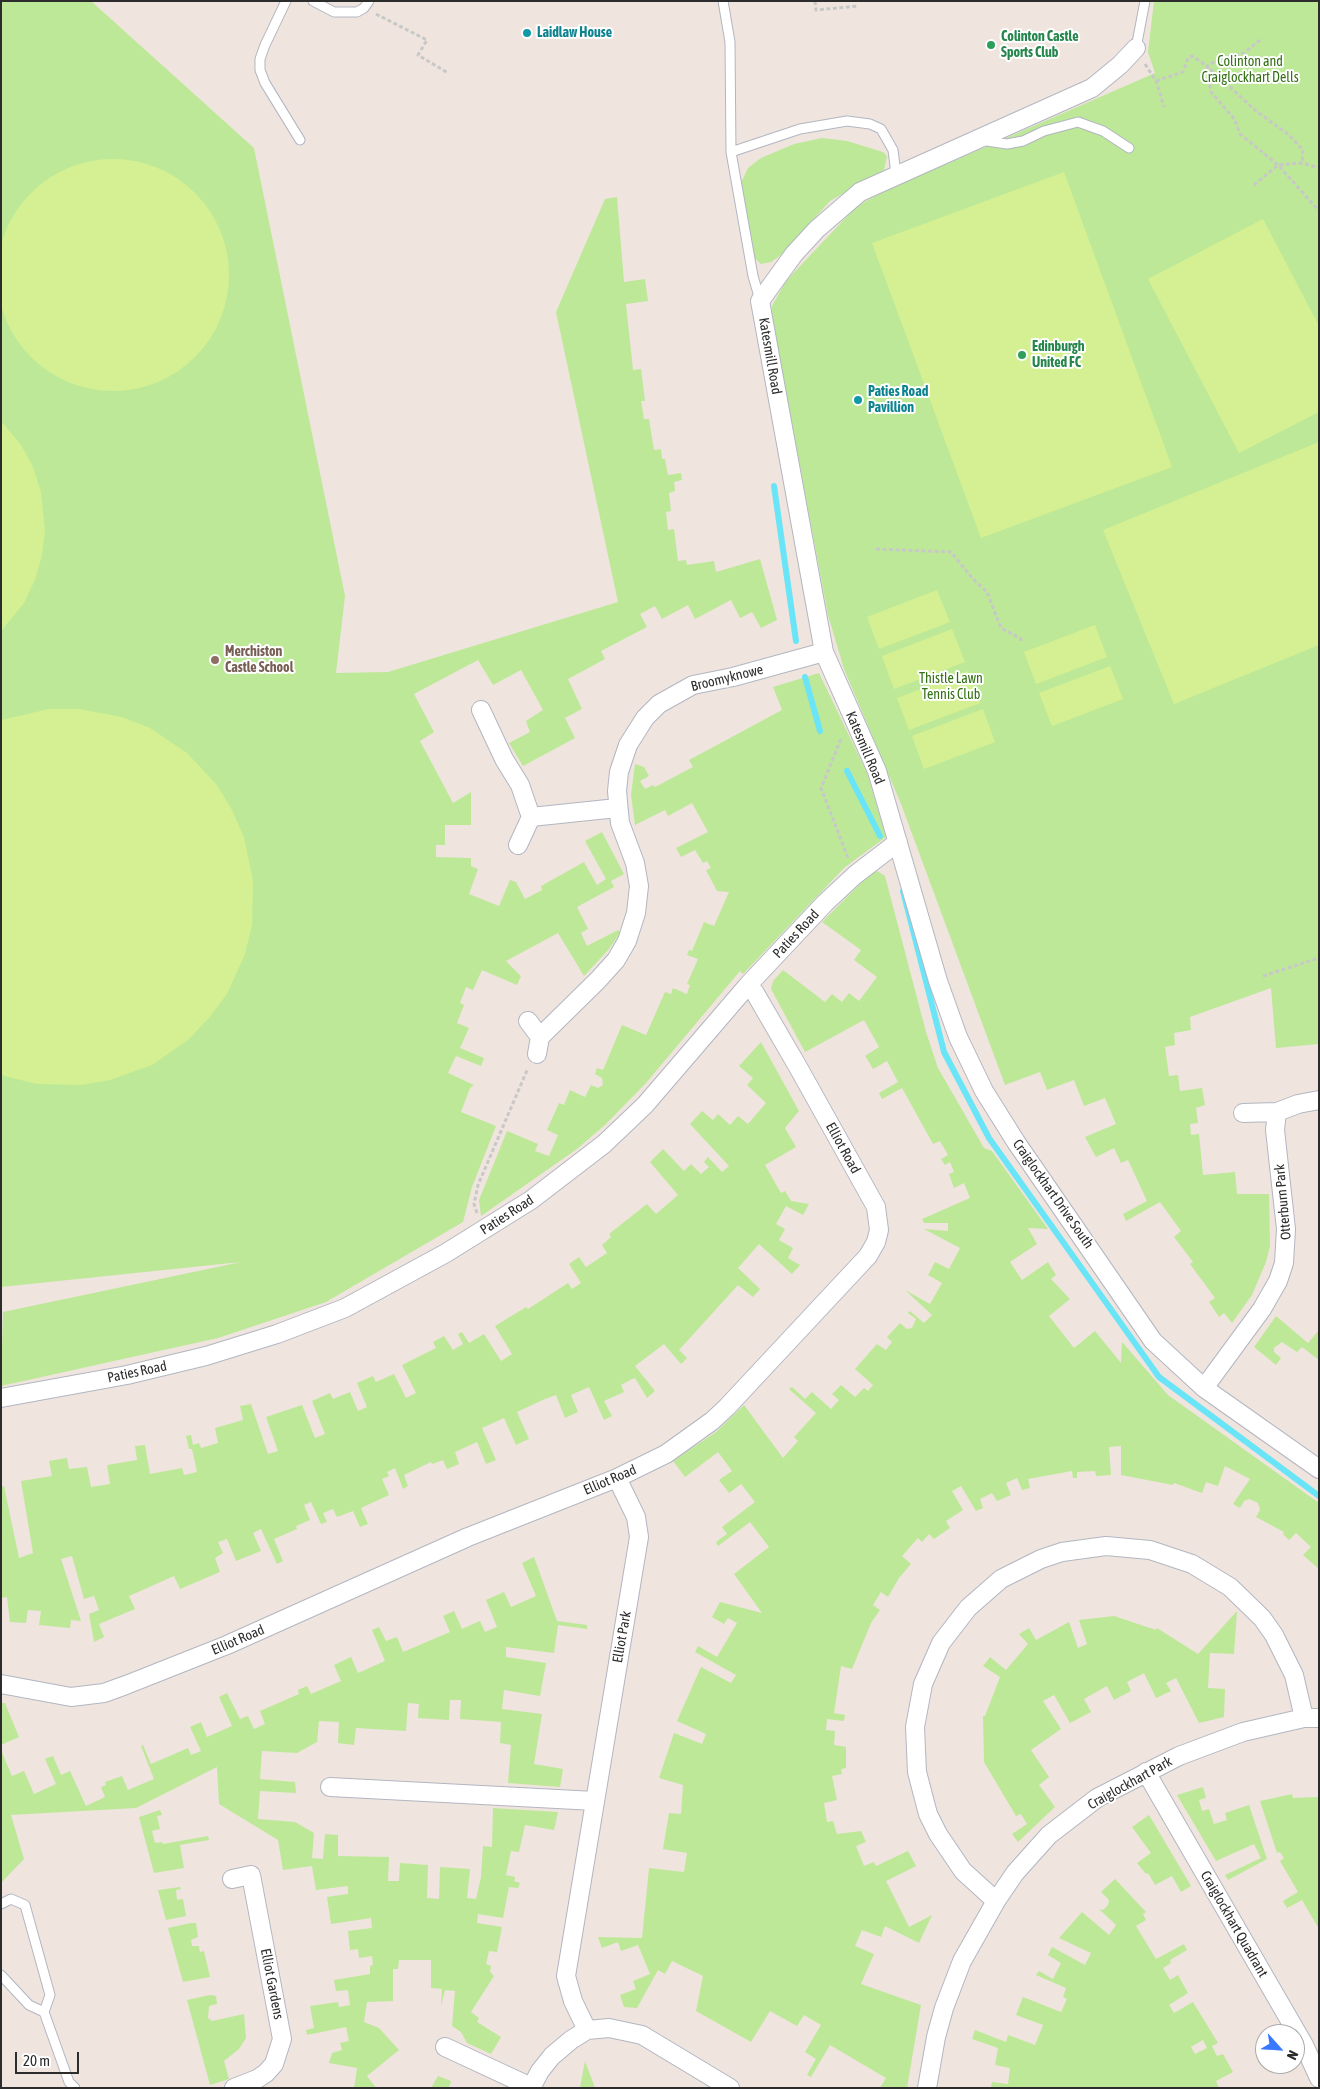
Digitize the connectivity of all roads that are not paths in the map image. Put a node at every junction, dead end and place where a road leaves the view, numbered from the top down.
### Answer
1 (286, 1) edge
2 (313, 1) edge
3 (723, 1) edge
4 (1145, 1) edge
5 (366, 5) edge
6 (1136, 48) joint
7 (977, 139) junction
8 (300, 140) dead end
9 (1129, 148) dead end
10 (731, 152) junction
11 (896, 174) junction
12 (760, 301) junction
13 (824, 652) junction
14 (481, 710) dead end
15 (617, 808) junction
16 (531, 817) junction
17 (898, 842) junction
18 (518, 845) dead end
19 (748, 985) junction
20 (528, 1021) dead end
21 (1319, 1100) edge
22 (1277, 1112) junction
23 (1244, 1113) dead end
24 (1204, 1388) junction
25 (1, 1398) edge
26 (1319, 1468) edge
27 (617, 1478) junction
28 (1, 1684) edge
29 (1311, 1718) edge
30 (1146, 1772) junction
31 (330, 1786) dead end
32 (595, 1801) junction
33 (232, 1879) dead end
34 (996, 1901) junction
35 (1, 1904) edge
36 (1, 1975) edge
37 (44, 2012) junction
38 (588, 2030) junction
39 (445, 2047) dead end
40 (1319, 2078) edge
41 (75, 2088) edge
42 (234, 2088) edge
43 (531, 2088) edge
44 (730, 2088) edge
45 (927, 2088) edge

1 - 8 lane
2 - 5 lane
3 - 10 lane
4 - 6 lane, Katesmill Road
6 - 7 street, Katesmill Road
7 - 9 lane
7 - 11 street, Katesmill Road
10 - 11 lane
10 - 12 lane
11 - 12 street, Katesmill Road
12 - 13 street, Katesmill Road
13 - 15 street, Broomyknowe
13 - 17 street, Katesmill Road
14 - 16 street
15 - 16 street
15 - 20 street, Broomyknowe
16 - 18 street
17 - 19 street, Paties Road
17 - 24 street, Craiglockhart Drive South
19 - 25 street, Paties Road
19 - 27 street, Elliot Road
21 - 22 street
22 - 23 street
22 - 24 street, Otterburn Park
24 - 26 street, Craiglockhart Drive South
27 - 28 street, Elliot Road
27 - 32 street, Elliot Park
29 - 30 street, Craiglockhart Park
29 - 34 street
30 - 34 street, Craiglockhart Park
30 - 40 street, Craiglockhart Quadrant
31 - 32 street
32 - 38 street, Elliot Park
33 - 42 street, Elliot Gardens
34 - 45 street, Craiglockhart Park
35 - 37 lane
36 - 37 lane
37 - 41 lane
38 - 43 street
38 - 44 street
39 - 43 street

